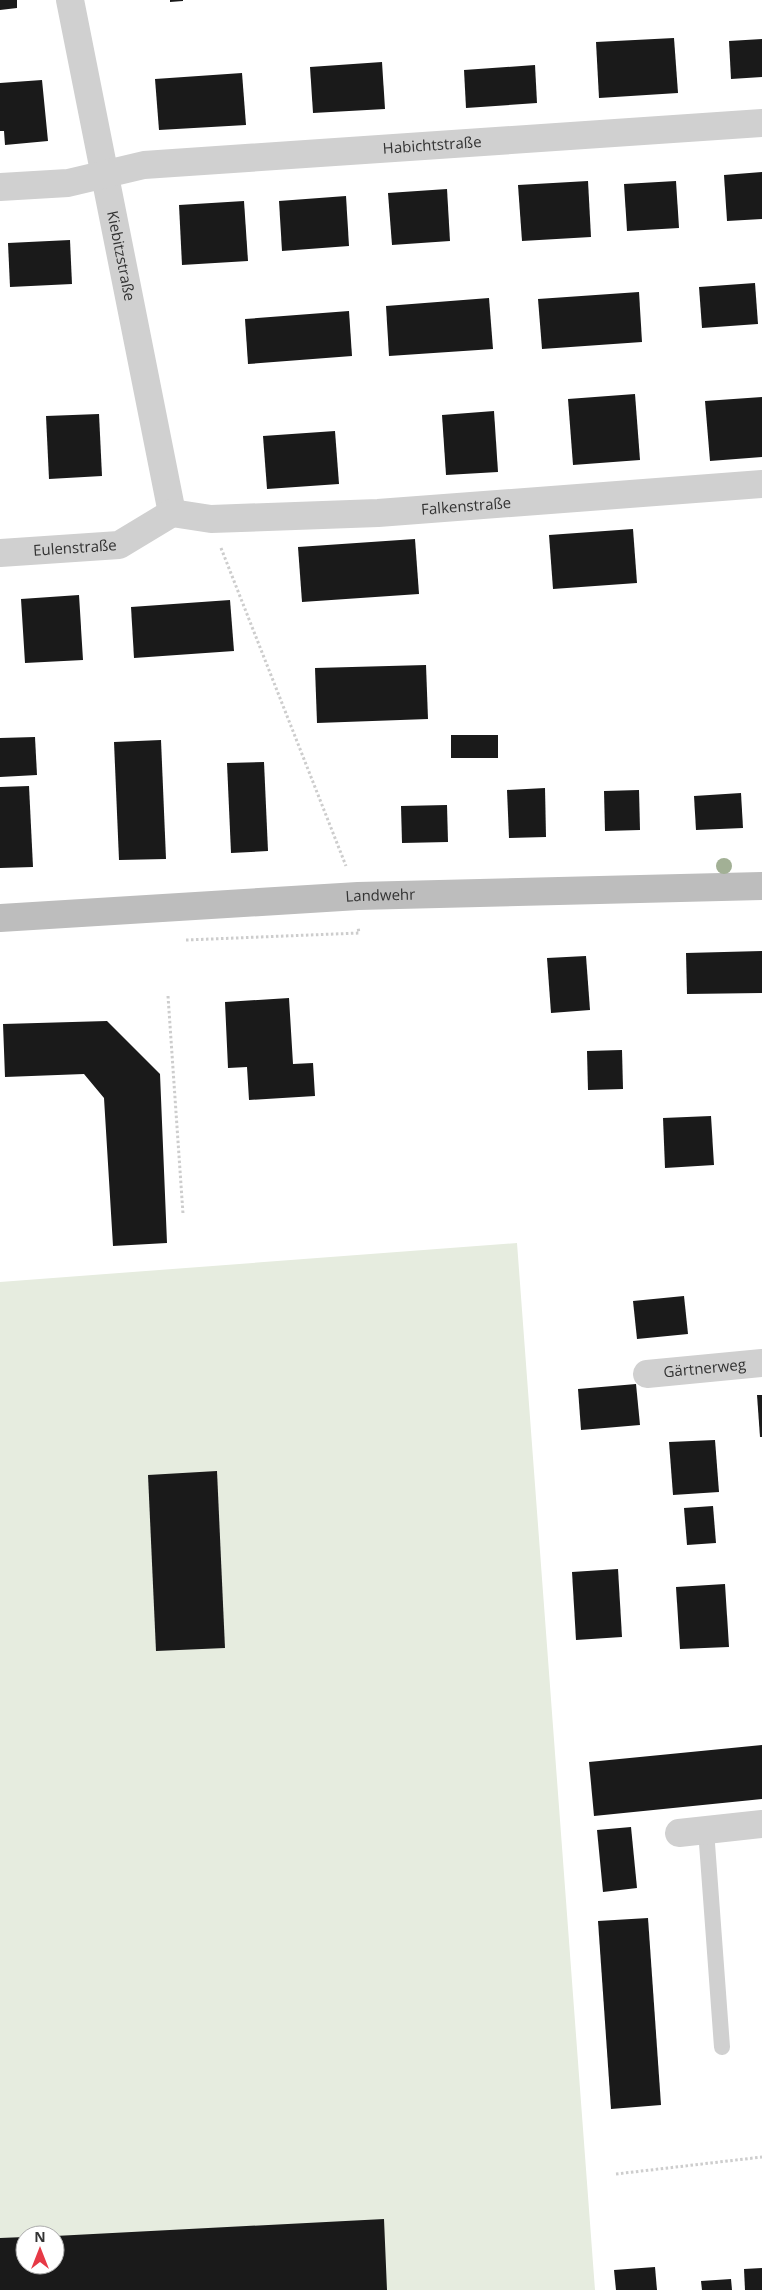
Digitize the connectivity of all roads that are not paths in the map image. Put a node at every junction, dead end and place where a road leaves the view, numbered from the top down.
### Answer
1 (70, 0) edge
2 (762, 123) edge
3 (104, 174) junction
4 (0, 187) edge
5 (762, 484) edge
6 (172, 513) junction
7 (0, 553) edge
8 (762, 886) edge
9 (0, 918) edge
10 (762, 1364) edge
11 (646, 1374) dead end
12 (762, 1824) edge
13 (706, 1830) junction
14 (679, 1832) dead end
15 (722, 2047) dead end

1 - 3 street, Kiebitzstraße
2 - 3 street, Habichtstraße
3 - 4 street, Habichtstraße
3 - 6 street, Kiebitzstraße
5 - 6 street, Falkenstraße
6 - 7 street, Eulenstraße
8 - 9 street, Landwehr
10 - 11 street, Gärtnerweg
12 - 13 street
13 - 14 street
13 - 15 lane

